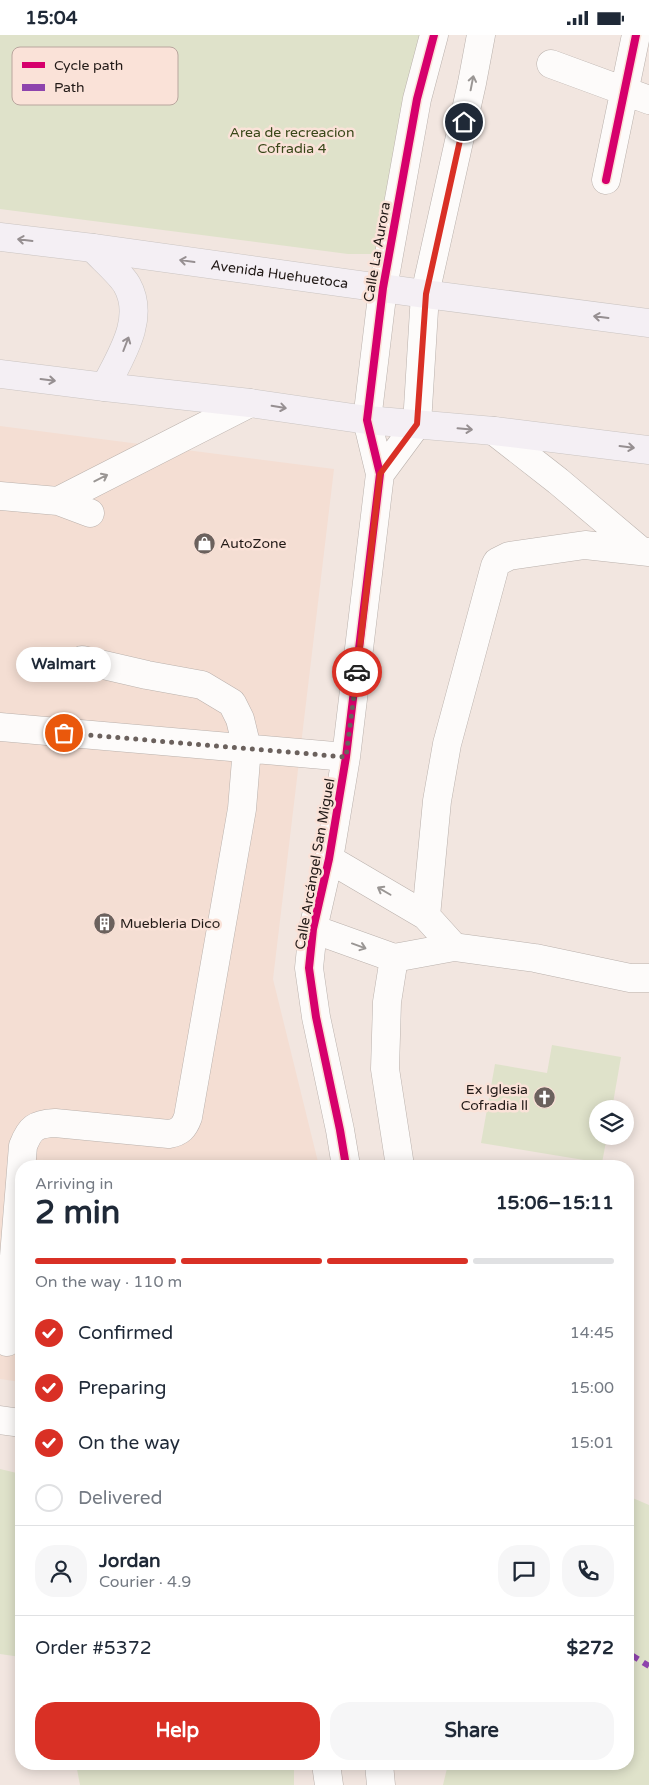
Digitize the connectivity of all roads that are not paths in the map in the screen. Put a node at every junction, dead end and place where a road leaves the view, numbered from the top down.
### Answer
1 (434, 35) edge
2 (481, 35) edge
3 (636, 35) edge
4 (551, 64) dead end
5 (636, 96) edge
6 (606, 180) dead end
7 (0, 237) edge
8 (93, 248) junction
9 (383, 288) junction
10 (426, 294) junction
11 (649, 323) edge
12 (0, 374) edge
13 (104, 387) junction
14 (250, 403) junction
15 (367, 420) junction
16 (417, 424) junction
17 (494, 431) junction
18 (649, 450) edge
19 (380, 474) junction
20 (0, 496) edge
21 (58, 501) junction
22 (90, 513) dead end
23 (645, 552) edge
24 (82, 661) dead end
25 (0, 727) edge
26 (247, 748) junction
27 (346, 757) junction
28 (329, 859) junction
29 (426, 916) junction
30 (313, 929) junction
31 (454, 947) junction
32 (394, 958) junction
33 (649, 978) edge
34 (22, 1160) edge
35 (345, 1160) edge
36 (399, 1160) edge
37 (15, 1258) edge
38 (9, 1342) edge
39 (0, 1420) edge
40 (15, 1422) edge
41 (327, 1770) edge
42 (380, 1770) edge
43 (329, 1785) edge
44 (381, 1785) edge

1 - 9 street, Calle La Aurora
10 -> 2 street
3 - 5 street
4 - 5 street
5 - 6 street
8 -> 7 main road, Avenida Huehuetoca
9 -> 8 main road, Avenida Huehuetoca
13 -> 8 main road
9 - 10 main road, Avenida Huehuetoca
9 - 15 street, Calle La Aurora
11 -> 10 main road, Avenida Huehuetoca
10 - 16 street
12 -> 13 main road
13 - 14 main road
14 -> 15 main road
21 -> 14 street
15 - 16 main road
15 - 19 street, Calle La Aurora
16 -> 17 main road
16 - 19 street
17 -> 18 main road
17 - 23 street
19 - 27 street, Calle Arcángel San Miguel
20 - 21 street
21 - 22 street
23 - 29 street
24 - 26 street
25 - 26 street
26 - 27 street
26 - 34 street
27 - 28 street, Calle Arcángel San Miguel
29 -> 28 street
28 - 30 street, Calle Arcángel San Miguel
29 - 31 street
30 -> 32 street
30 - 35 street, Calle Arcángel San Miguel
31 - 32 street
31 - 33 street
32 - 36 street
37 - 38 street
39 - 40 street
41 - 43 street
42 - 44 street

